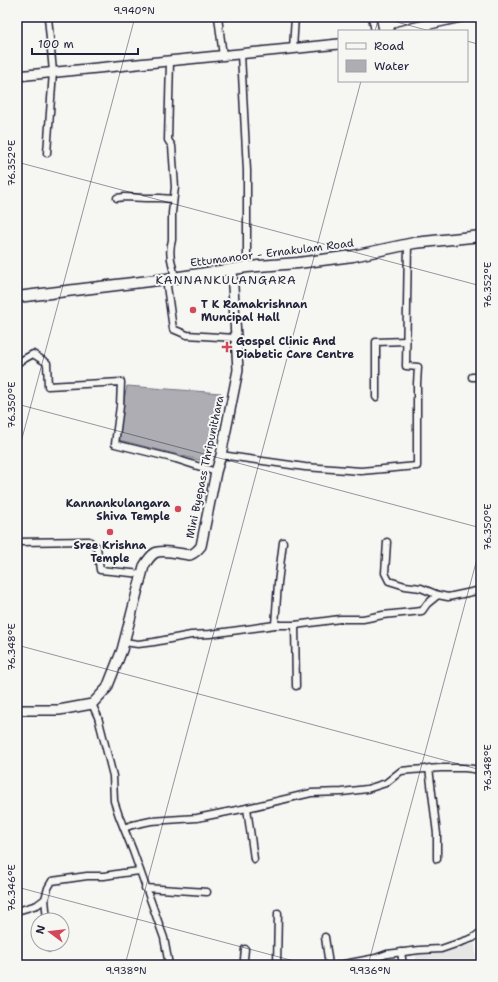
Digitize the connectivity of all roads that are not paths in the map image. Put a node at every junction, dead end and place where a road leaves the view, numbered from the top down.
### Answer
1 (48, 17) edge
2 (218, 17) edge
3 (295, 17) edge
4 (372, 17) edge
5 (461, 17) edge
6 (375, 30) edge
7 (403, 30) edge
8 (338, 44) edge
9 (293, 49) junction
10 (241, 54) junction
11 (223, 56) junction
12 (170, 61) junction
13 (53, 72) junction
14 (17, 76) edge
15 (47, 153) dead end
16 (117, 198) dead end
17 (172, 200) junction
18 (481, 236) edge
19 (408, 244) junction
20 (247, 267) junction
21 (232, 270) junction
22 (170, 278) junction
23 (17, 297) edge
24 (235, 338) junction
25 (406, 341) junction
26 (17, 363) edge
27 (472, 377) dead end
28 (481, 377) edge
29 (376, 397) dead end
30 (221, 455) junction
31 (216, 472) junction
32 (17, 542) edge
33 (283, 542) dead end
34 (387, 542) dead end
35 (142, 574) junction
36 (481, 590) edge
37 (438, 594) junction
38 (275, 625) junction
39 (295, 625) junction
40 (124, 642) junction
41 (296, 686) dead end
42 (92, 704) junction
43 (17, 710) edge
44 (429, 768) junction
45 (481, 770) edge
46 (247, 808) junction
47 (124, 828) junction
48 (254, 859) dead end
49 (437, 859) dead end
50 (140, 871) junction
51 (145, 888) junction
52 (207, 892) dead end
53 (45, 899) junction
54 (17, 911) edge
55 (46, 912) edge
56 (278, 913) dead end
57 (481, 932) edge
58 (325, 937) dead end
59 (245, 948) dead end
60 (401, 952) junction
61 (169, 965) edge
62 (245, 965) edge
63 (277, 965) edge
64 (329, 965) edge
65 (339, 965) edge
66 (403, 965) edge

1 - 13 street
2 - 11 street
3 - 9 street
4 - 6 street
5 - 7 main road
8 - 9 main road
9 - 10 main road
10 - 11 main road
10 - 20 street
11 - 12 main road
12 - 13 main road
12 - 17 street
13 - 14 main road
13 - 15 street
16 - 17 street
17 - 22 street
18 - 19 main road, Ettumanoor - Ernakulam Road
19 - 20 main road, Ettumanoor - Ernakulam Road
19 - 25 street
20 - 21 main road, Ettumanoor - Ernakulam Road
21 - 22 main road, Ettumanoor - Ernakulam Road
21 - 24 main road, Mini Byepass Thripunithara
22 - 23 main road, Ettumanoor - Ernakulam Road
22 - 24 street
24 - 30 main road, Mini Byepass Thripunithara
25 - 29 street
25 - 30 street
26 - 31 street
27 - 28 street
30 - 31 main road, Mini Byepass Thripunithara
31 - 35 main road, Mini Byepass Thripunithara
32 - 35 street
33 - 38 street
34 - 37 street
35 - 40 main road, Mini Byepass Thripunithara
36 - 37 street
37 - 39 street
38 - 39 street
38 - 40 street
39 - 41 street
40 - 42 main road, Mini Byepass Thripunithara
42 - 43 main road
42 - 47 street
44 - 45 street
44 - 46 street
44 - 49 street
46 - 47 street
46 - 48 street
47 - 50 street
50 - 51 street
50 - 53 street
51 - 52 street
51 - 61 street
53 - 54 street
53 - 55 street
56 - 63 street
57 - 60 street
58 - 64 street
59 - 62 street
60 - 65 street
60 - 66 street

